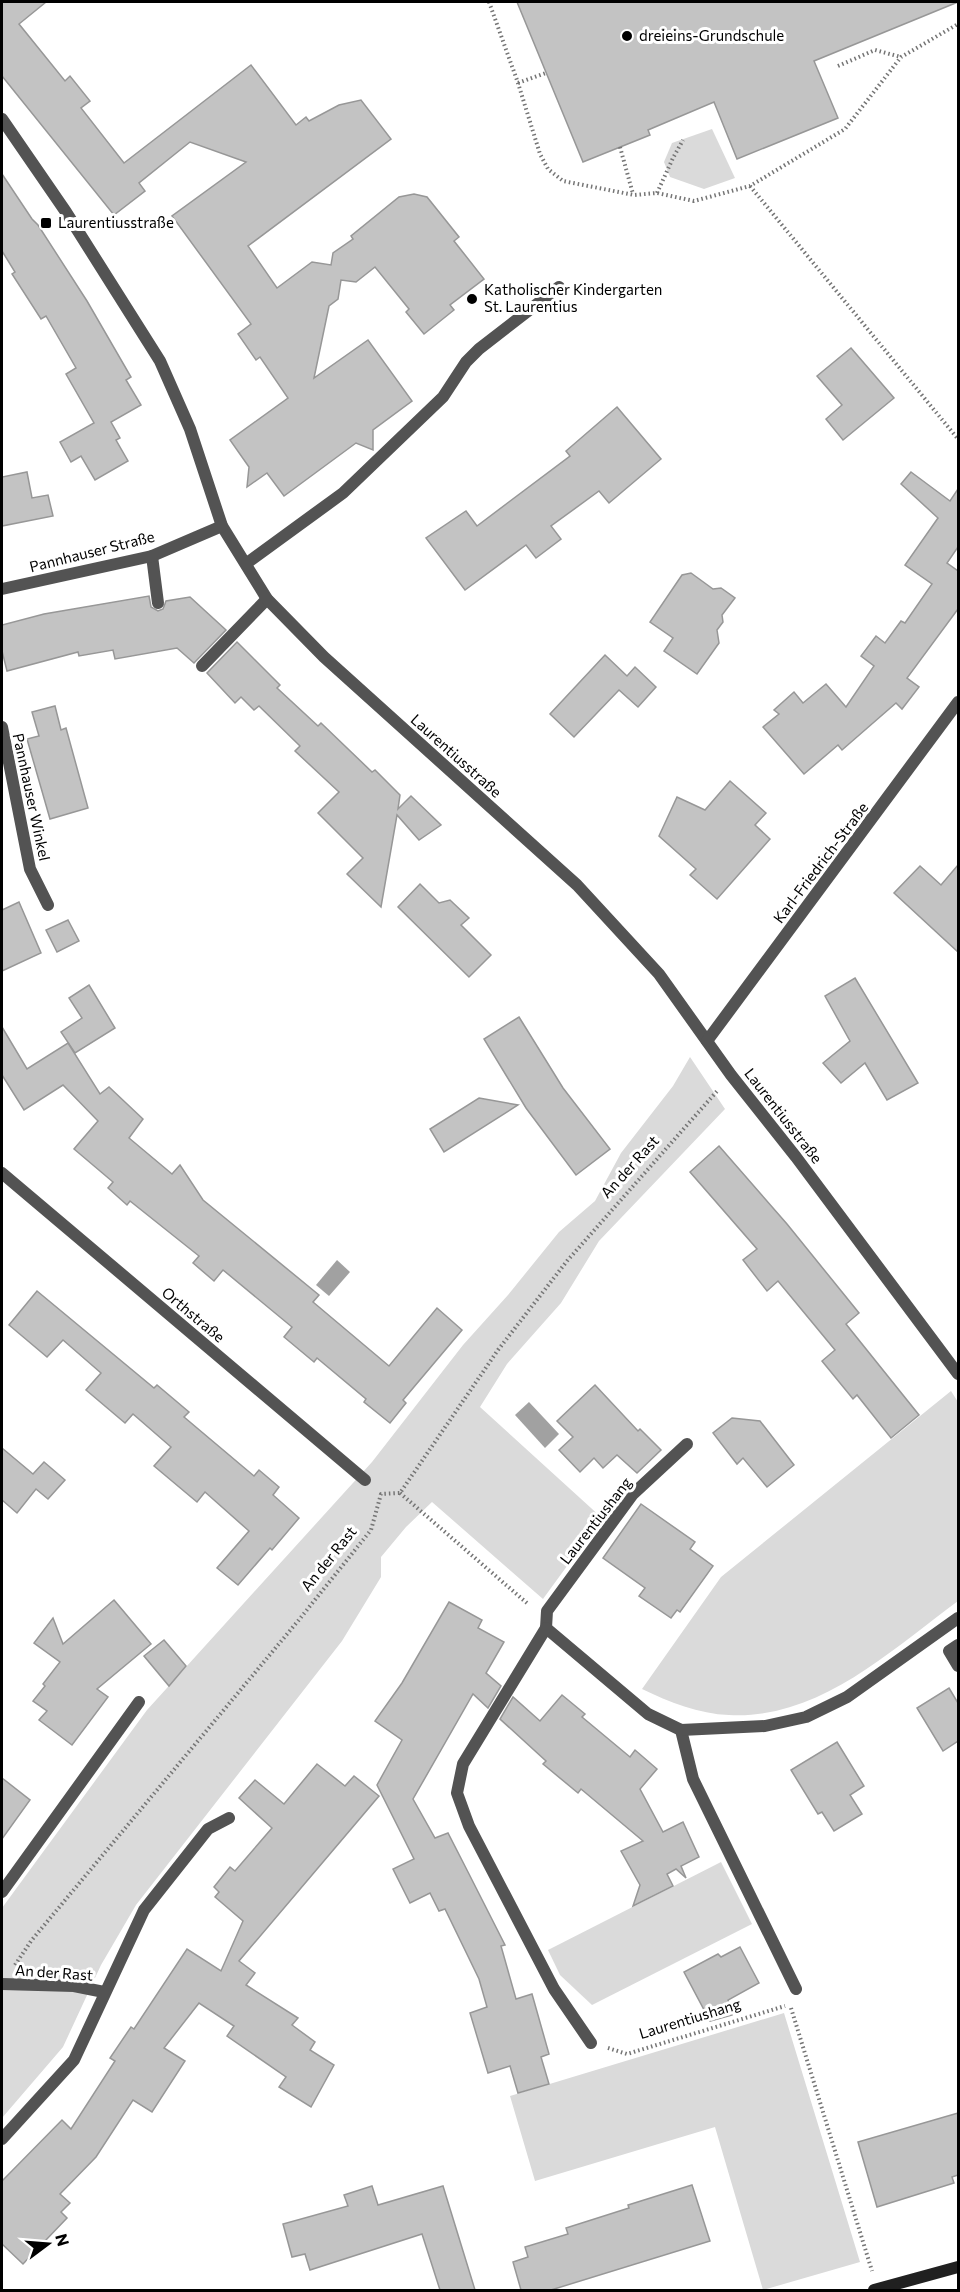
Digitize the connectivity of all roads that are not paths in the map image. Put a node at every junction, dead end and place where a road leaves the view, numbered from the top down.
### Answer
1 (2, 119) edge
2 (559, 287) dead end
3 (222, 526) junction
4 (152, 556) junction
5 (247, 562) junction
6 (2, 589) edge
7 (267, 598) junction
8 (158, 603) dead end
9 (202, 666) dead end
10 (958, 702) edge
11 (2, 727) edge
12 (48, 905) dead end
13 (707, 1041) junction
14 (2, 1173) edge
15 (958, 1374) edge
16 (687, 1444) dead end
17 (365, 1480) dead end
18 (958, 1618) edge
19 (546, 1628) junction
20 (958, 1645) edge
21 (958, 1666) edge
22 (139, 1702) dead end
23 (681, 1730) junction
24 (230, 1818) dead end
25 (2, 1892) edge
26 (2, 1984) edge
27 (796, 1989) dead end
28 (104, 1992) junction
29 (591, 2043) road end
30 (2, 2139) edge
31 (958, 2267) edge
32 (875, 2290) edge

1 - 3 street, Laurentiusstraße
2 - 5 street
3 - 4 street, Pannhauser Straße
3 - 5 street, Laurentiusstraße
4 - 6 street, Pannhauser Straße
4 - 8 street
5 - 7 street, Laurentiusstraße
7 - 9 street
7 - 13 street, Laurentiusstraße
10 - 13 street, Karl-Friedrich-Straße
11 - 12 street, Pannhauser Winkel
13 - 15 street, Laurentiusstraße
14 - 17 street, Orthstraße
16 - 19 street, Laurentiushang
18 - 23 street
19 - 23 street
19 - 29 street, Laurentiushang
20 - 21 street
22 - 25 street
23 - 27 street
24 - 28 street, An der Rast
26 - 28 street, An der Rast
28 - 30 street, An der Rast
31 - 32 main road

